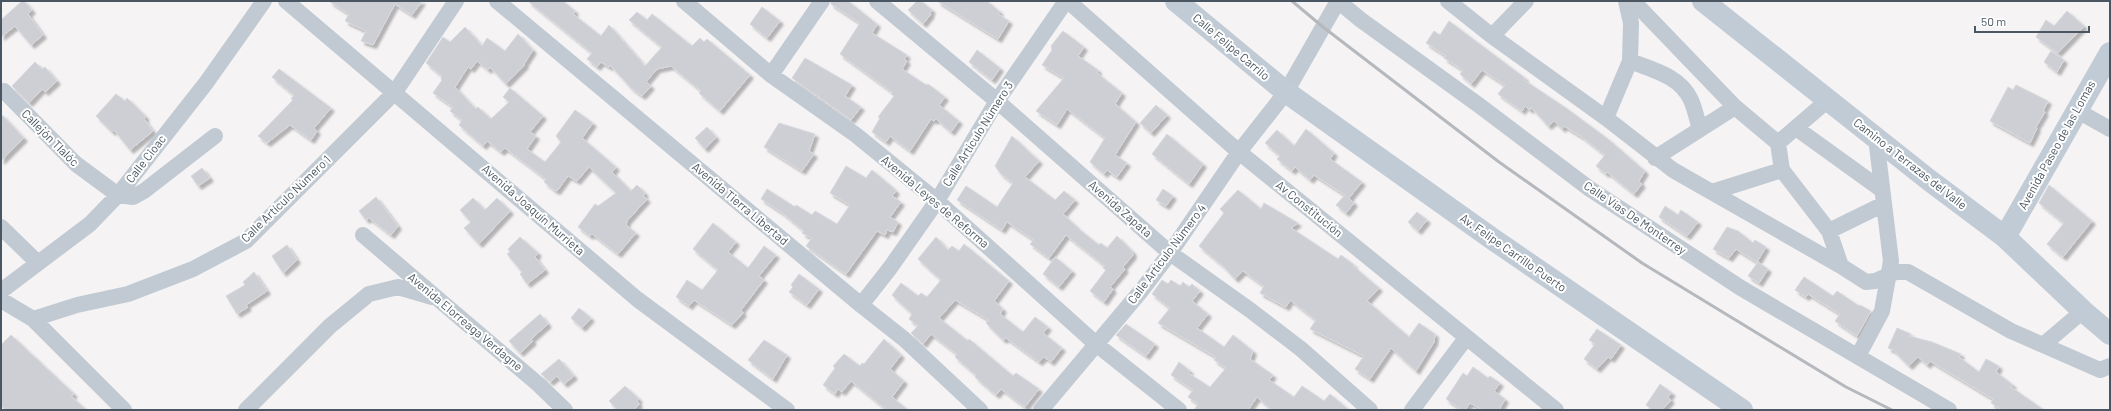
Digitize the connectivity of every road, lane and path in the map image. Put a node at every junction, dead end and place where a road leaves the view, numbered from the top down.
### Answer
1 (264, 1) edge
2 (286, 1) edge
3 (456, 1) edge
4 (497, 1) edge
5 (684, 1) edge
6 (822, 1) edge
7 (877, 1) edge
8 (1067, 1) edge
9 (1176, 1) edge
10 (1338, 1) edge
11 (1448, 1) edge
12 (1526, 1) edge
13 (1626, 1) edge
14 (1633, 1) edge
15 (1703, 1) edge
16 (1492, 36) junction
17 (2110, 53) edge
18 (1630, 61) junction
19 (771, 75) junction
20 (4, 92) dead end
21 (395, 92) junction
22 (1286, 92) junction
23 (1828, 100) junction
24 (997, 101) junction
25 (1735, 107) junction
26 (2076, 110) junction
27 (1606, 118) junction
28 (1796, 128) junction
29 (1700, 129) junction
30 (2110, 129) edge
31 (215, 136) dead end
32 (1876, 138) junction
33 (1778, 144) junction
34 (1239, 152) junction
35 (1655, 158) junction
36 (1782, 170) junction
37 (1712, 192) junction
38 (118, 195) junction
39 (1883, 197) junction
40 (937, 201) junction
41 (1, 227) edge
42 (1829, 231) junction
43 (363, 235) dead end
44 (2005, 238) junction
45 (1170, 253) junction
46 (38, 263) junction
47 (1841, 266) junction
48 (1887, 275) junction
49 (1, 291) edge
50 (438, 298) junction
51 (1, 300) edge
52 (860, 305) junction
53 (2083, 311) junction
54 (32, 319) junction
55 (2110, 334) edge
56 (1466, 338) junction
57 (1096, 344) junction
58 (2043, 345) junction
59 (1858, 356) junction
60 (2110, 366) edge
61 (1735, 408) edge
62 (124, 410) edge
63 (246, 410) edge
64 (565, 410) edge
65 (787, 410) edge
66 (980, 410) edge
67 (1041, 410) edge
68 (1179, 410) edge
69 (1370, 410) edge
70 (1412, 410) edge
71 (1556, 410) edge
72 (1949, 410) edge

1 - 38 street, Calle Cioac
2 - 21 street, Avenida Joaquín Murrieta
3 - 21 street, Calle Artículo Número 1
4 - 52 street, Avenida Tierra Libertad
5 - 19 street, Avenida Leyes de Reforma
6 - 19 street
7 - 24 street, Avenida Zapata
8 - 24 street, Calle Artículo Número 3
8 - 34 street, Av Constitución
9 - 22 street, Calle Felipe Carrilo
10 - 22 street, Calle Artículo Número 4
10 - 59 street, Calle Vías De Monterrey
11 - 16 street
12 - 16 street
13 - 18 street
14 - 25 street
15 - 23 street, Camino a Terrazas del Valle
16 - 27 street
17 - 26 street, Avenida Paseo de las Lomas
18 - 27 street
18 - 29 street
19 - 40 street, Avenida Leyes de Reforma
20 - 38 street, Callejón Tlalóc
21 - 54 street, Calle Artículo Número 1
21 - 65 street, Avenida Joaquín Murrieta
22 - 34 street, Calle Artículo Número 4
22 - 61 street, Av. Felipe Carrillo Puerto
23 - 28 street
23 - 32 street, Camino a Terrazas del Valle
24 - 40 street, Calle Artículo Número 3
24 - 45 street, Avenida Zapata
25 - 29 street
25 - 33 street
26 - 30 street
26 - 44 street, Avenida Paseo de las Lomas
27 - 35 street
28 - 33 street
28 - 39 street
29 - 35 street
31 - 38 street
32 - 39 street
32 - 44 street, Camino a Terrazas del Valle
33 - 36 street
34 - 45 street, Calle Artículo Número 4
34 - 56 street, Av Constitución
35 - 37 street
36 - 37 street
36 - 42 street
37 - 47 street
38 - 46 street, Calle Cioac
39 - 42 street
39 - 48 street
40 - 52 street, Calle Artículo Número 3
40 - 57 street, Avenida Leyes de Reforma
41 - 46 street
42 - 47 street
43 - 50 street, Avenida Elorreaga Verdagne
44 - 53 street, Camino a Terrazas del Valle
45 - 57 street, Calle Artículo Número 4
45 - 69 street, Avenida Zapata
46 - 49 street, Calle Cioac
47 - 48 street
48 - 58 street
48 - 59 street
50 - 63 street
50 - 64 street, Avenida Elorreaga Verdagne
51 - 54 street
52 - 66 street, Avenida Tierra Libertad
53 - 55 street, Camino a Terrazas del Valle
53 - 58 street
54 - 62 street
56 - 70 street
56 - 71 street, Av Constitución
57 - 67 street, Calle Artículo Número 4
57 - 68 street, Avenida Leyes de Reforma
58 - 60 street
59 - 72 street, Calle Vías De Monterrey

